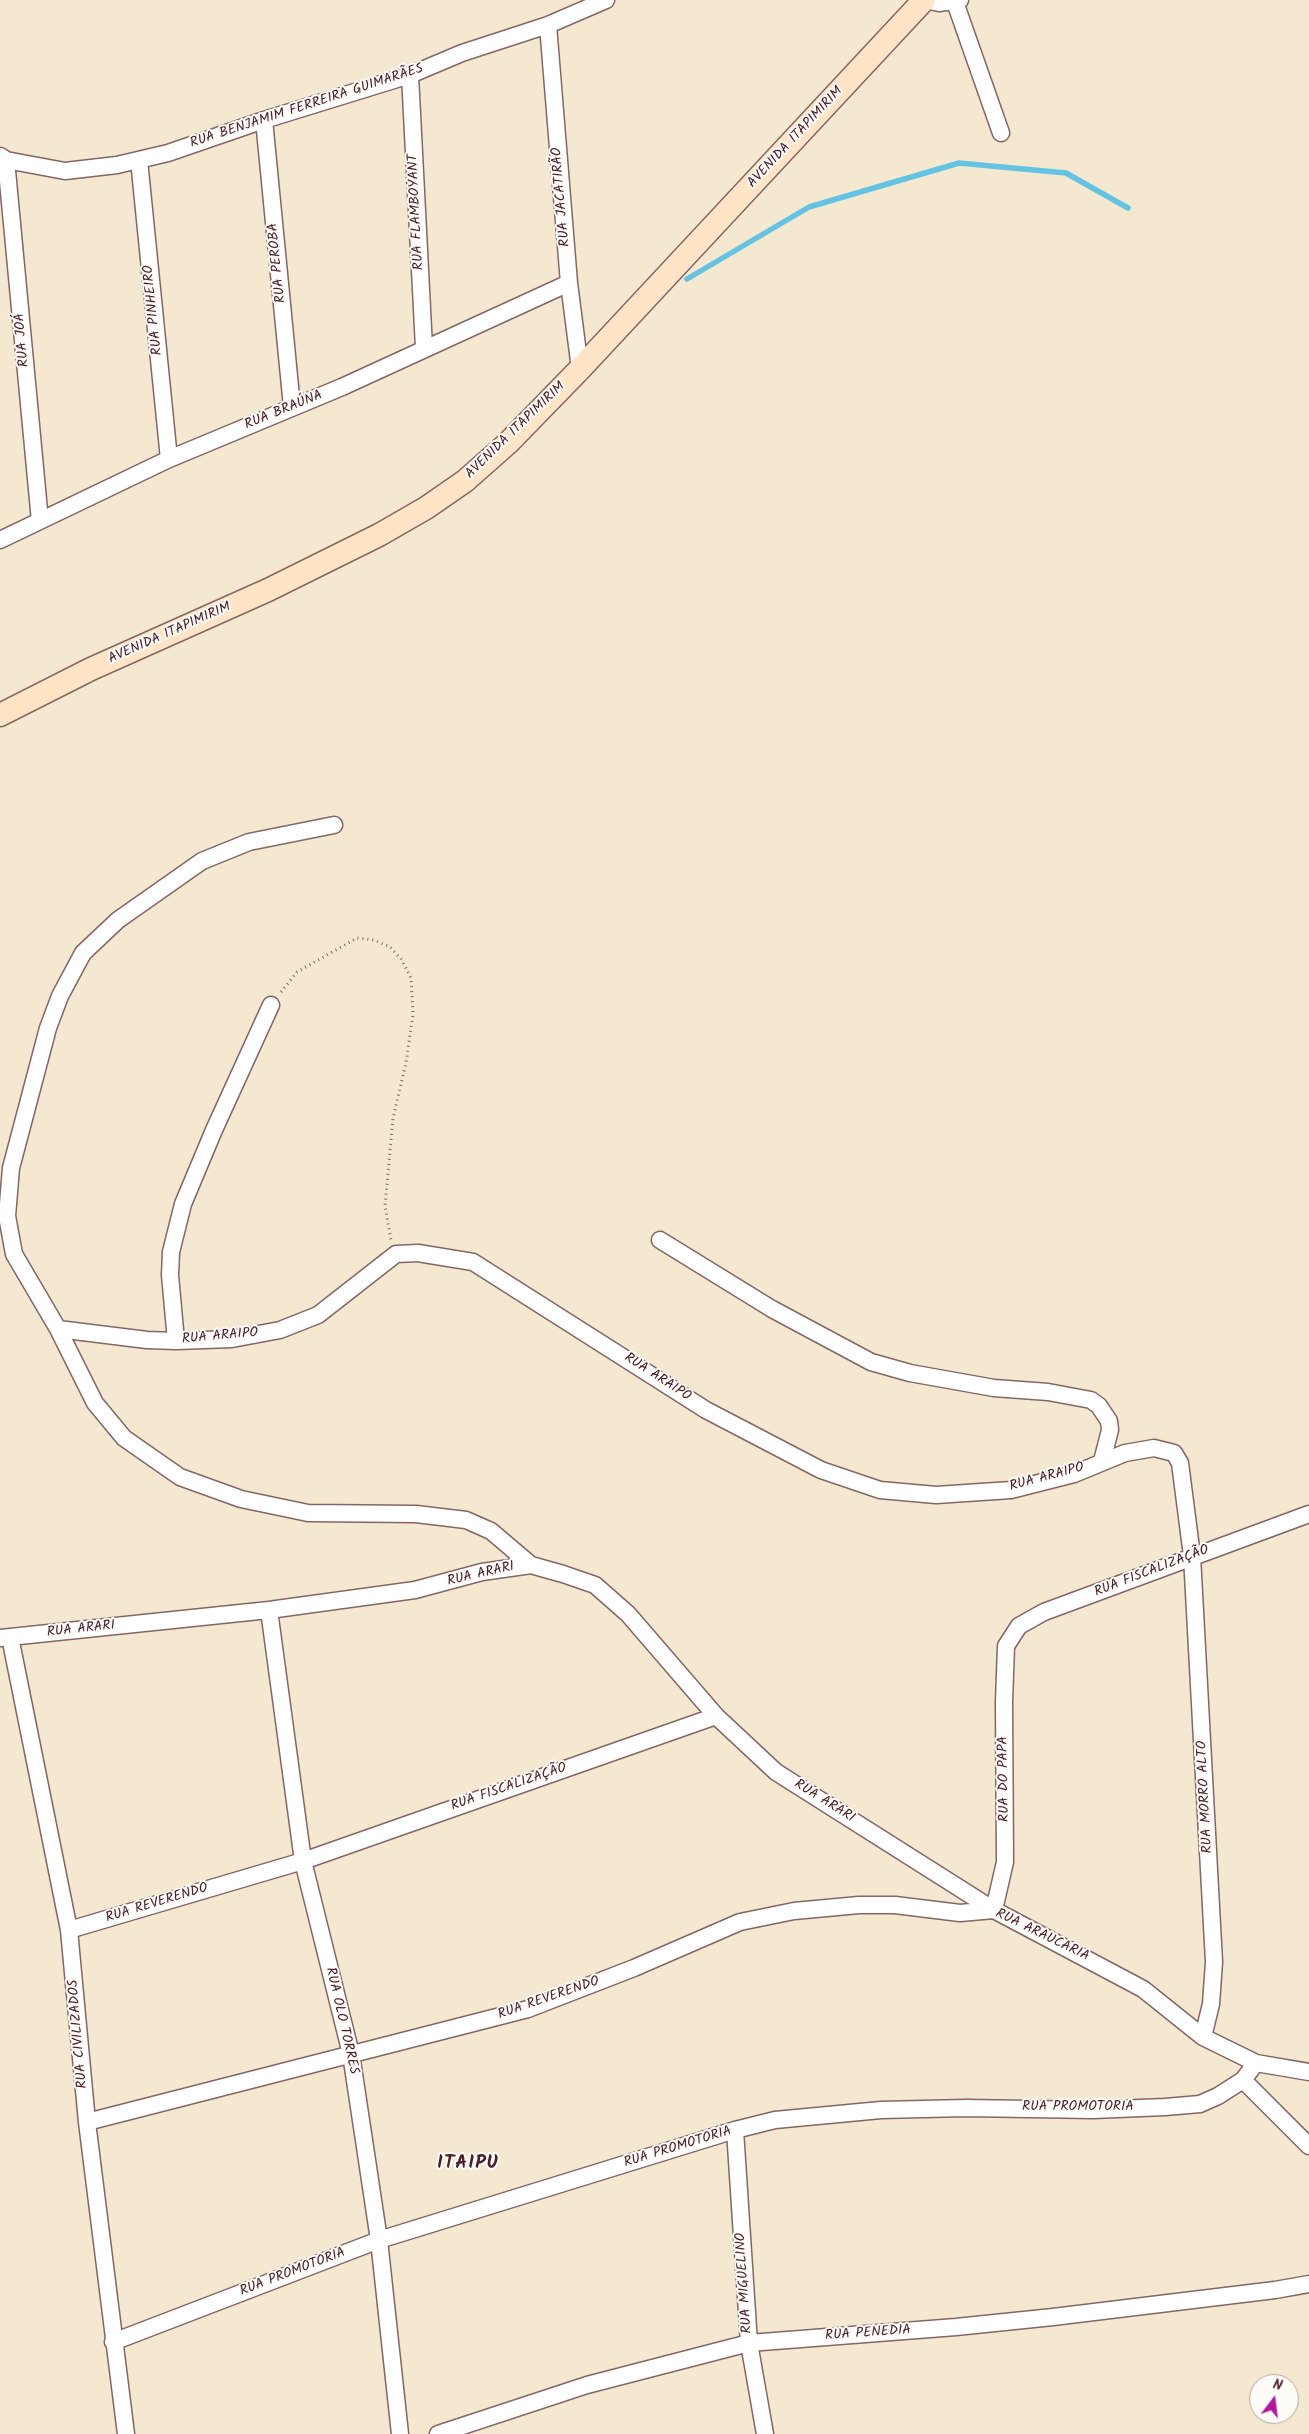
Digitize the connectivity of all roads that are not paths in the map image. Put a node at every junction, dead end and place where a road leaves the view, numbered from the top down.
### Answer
1 (606, 0) edge
2 (924, 0) edge
3 (958, 1) edge
4 (548, 25) junction
5 (410, 75) junction
6 (264, 120) junction
7 (1000, 134) dead end
8 (3, 158) edge
9 (139, 160) junction
10 (569, 283) junction
11 (424, 348) junction
12 (580, 369) junction
13 (292, 407) junction
14 (169, 459) junction
15 (40, 521) junction
16 (0, 540) edge
17 (0, 715) edge
18 (334, 825) dead end
19 (271, 1005) road end
20 (660, 1240) dead end
21 (58, 1329) junction
22 (176, 1341) junction
23 (1102, 1461) junction
24 (1309, 1514) edge
25 (1192, 1556) junction
26 (531, 1565) junction
27 (269, 1610) junction
28 (5, 1638) edge
29 (1006, 1646) joint
30 (716, 1716) junction
31 (303, 1861) junction
32 (994, 1910) junction
33 (740, 1922) joint
34 (69, 1930) junction
35 (1202, 2037) junction
36 (351, 2054) junction
37 (1256, 2063) junction
38 (1309, 2072) edge
39 (1243, 2080) junction
40 (87, 2122) junction
41 (735, 2130) junction
42 (1309, 2146) edge
43 (379, 2240) junction
44 (1309, 2284) edge
45 (113, 2342) junction
46 (749, 2343) junction
47 (126, 2434) edge
48 (400, 2434) edge
49 (438, 2434) edge
50 (765, 2434) edge

1 - 4 street, RUA BENJAMIM FERREIRA GUIMARÃES
2 - 3 street
2 - 12 main road, AVENIDA ITAPIMIRIM
3 - 7 street
4 - 5 street, RUA BENJAMIM FERREIRA GUIMARÃES
4 - 10 street, RUA JACATIRÃO
5 - 6 street, RUA BENJAMIM FERREIRA GUIMARÃES
5 - 11 street, RUA FLAMBOYANT
6 - 9 street, RUA BENJAMIM FERREIRA GUIMARÃES
6 - 13 street, RUA PEROBA
8 - 9 street, RUA BENJAMIM FERREIRA GUIMARÃES
8 - 15 street, RUA JOÁ
9 - 14 street, RUA PINHEIRO
10 - 11 street, RUA BRAÚNA
10 - 12 street, RUA JACATIRÃO
11 - 13 street, RUA BRAÚNA
12 - 17 main road, AVENIDA ITAPIMIRIM
13 - 14 street, RUA BRAÚNA
14 - 15 street, RUA BRAÚNA
15 - 16 street, RUA BRAÚNA
18 - 21 street
19 - 22 street
20 - 23 street
21 - 22 street, RUA ARAIPO
21 - 26 street
22 - 23 street, RUA ARAIPO
23 - 25 street, RUA ARAIPO
24 - 25 street, RUA FISCALIZAÇÃO
25 - 29 street, RUA FISCALIZAÇÃO
25 - 35 street, RUA MORRO ALTO
26 - 27 street, RUA ARARI
26 - 30 street, RUA ARARI
27 - 28 street, RUA ARARI
27 - 31 street, RUA OLO TORRES
28 - 34 street, RUA CIVILIZADOS
29 - 32 street, RUA DO PAPA
30 - 31 street, RUA FISCALIZAÇÃO
30 - 32 street, RUA ARARI
31 - 34 street, RUA REVERENDO
31 - 36 street, RUA OLO TORRES
32 - 33 street, RUA ARAUCARIA
32 - 35 street, RUA ARAUCARIA
33 - 36 street, RUA REVERENDO
34 - 40 street, RUA CIVILIZADOS
35 - 37 street, RUA ARAUCARIA
36 - 40 street
36 - 43 street, RUA OLO TORRES
37 - 38 street, RUA ARAUCARIA
37 - 39 street, RUA PROMOTORIA
39 - 41 street, RUA PROMOTORIA
39 - 42 street
40 - 45 street, RUA CIVILIZADOS
41 - 43 street, RUA PROMOTORIA
41 - 46 street, RUA MIGUELINO
43 - 45 street, RUA PROMOTORIA
43 - 48 street, RUA OLO TORRES
44 - 46 street, RUA PENEDIA
45 - 47 street, RUA CIVILIZADOS
46 - 49 street, RUA PENEDIA
46 - 50 street, RUA MIGUELINO

